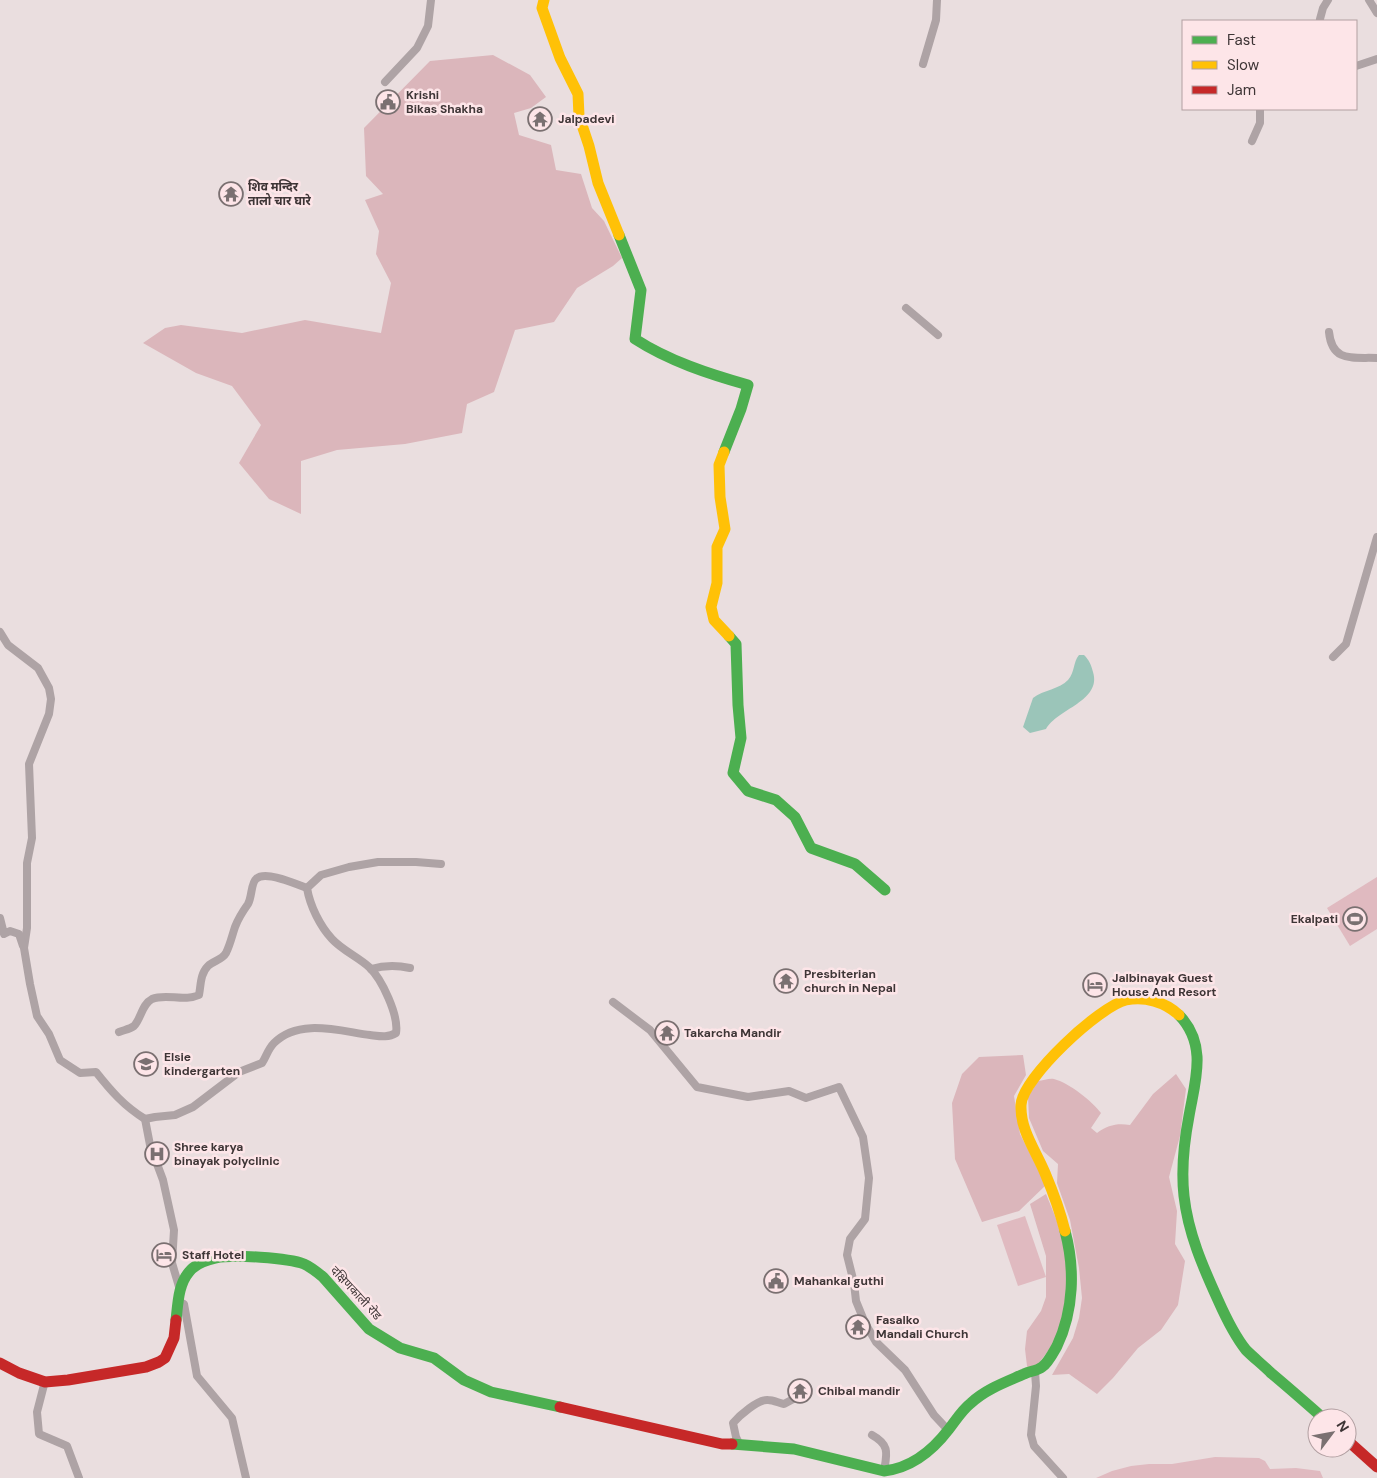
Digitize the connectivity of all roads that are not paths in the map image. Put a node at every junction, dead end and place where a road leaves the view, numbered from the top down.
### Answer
1 (431, 0) edge
2 (544, 0) edge
3 (937, 0) edge
4 (1328, 0) edge
5 (1369, 0) edge
6 (1377, 12) edge
7 (1320, 19) dead end
8 (1377, 59) edge
9 (923, 64) dead end
10 (1357, 66) edge
11 (385, 82) dead end
12 (1260, 110) edge
13 (1252, 141) dead end
14 (906, 308) dead end
15 (1329, 332) dead end
16 (938, 335) dead end
17 (1377, 358) edge
18 (1377, 538) edge
19 (0, 632) edge
20 (1333, 657) dead end
21 (441, 864) dead end
22 (307, 888) junction
23 (886, 890) dead end
24 (0, 918) edge
25 (24, 948) junction
26 (410, 968) dead end
27 (371, 969) junction
28 (613, 1002) dead end
29 (119, 1032) dead end
30 (145, 1119) junction
31 (179, 1296) junction
32 (0, 1363) edge
33 (1036, 1372) junction
34 (45, 1381) junction
35 (797, 1397) dead end
36 (1312, 1408) edge
37 (948, 1430) junction
38 (872, 1435) dead end
39 (740, 1445) junction
40 (1357, 1449) edge
41 (1377, 1467) edge
42 (884, 1471) junction
43 (79, 1478) edge
44 (246, 1478) edge
45 (1063, 1478) edge

1 - 11 street
2 - 23 main road
3 - 9 street
4 - 7 street
5 - 6 street
8 - 10 street
12 - 13 street
14 - 16 street
15 - 17 street
18 - 20 street
19 - 25 street
21 - 22 street
22 - 27 street
22 - 29 street
24 - 25 street
25 - 30 street
26 - 27 street
27 - 30 street
28 - 37 street
30 - 31 street
31 - 34 main road, दक्षिणकाली रोड
31 - 39 main road, दक्षिणकाली रोड
31 - 44 street
32 - 34 main road, दक्षिणकाली रोड
33 - 36 main road
33 - 37 main road
33 - 45 street
34 - 43 street
35 - 39 street
37 - 42 main road
38 - 42 street
39 - 42 main road, दक्षिणकाली रोड
40 - 41 main road

